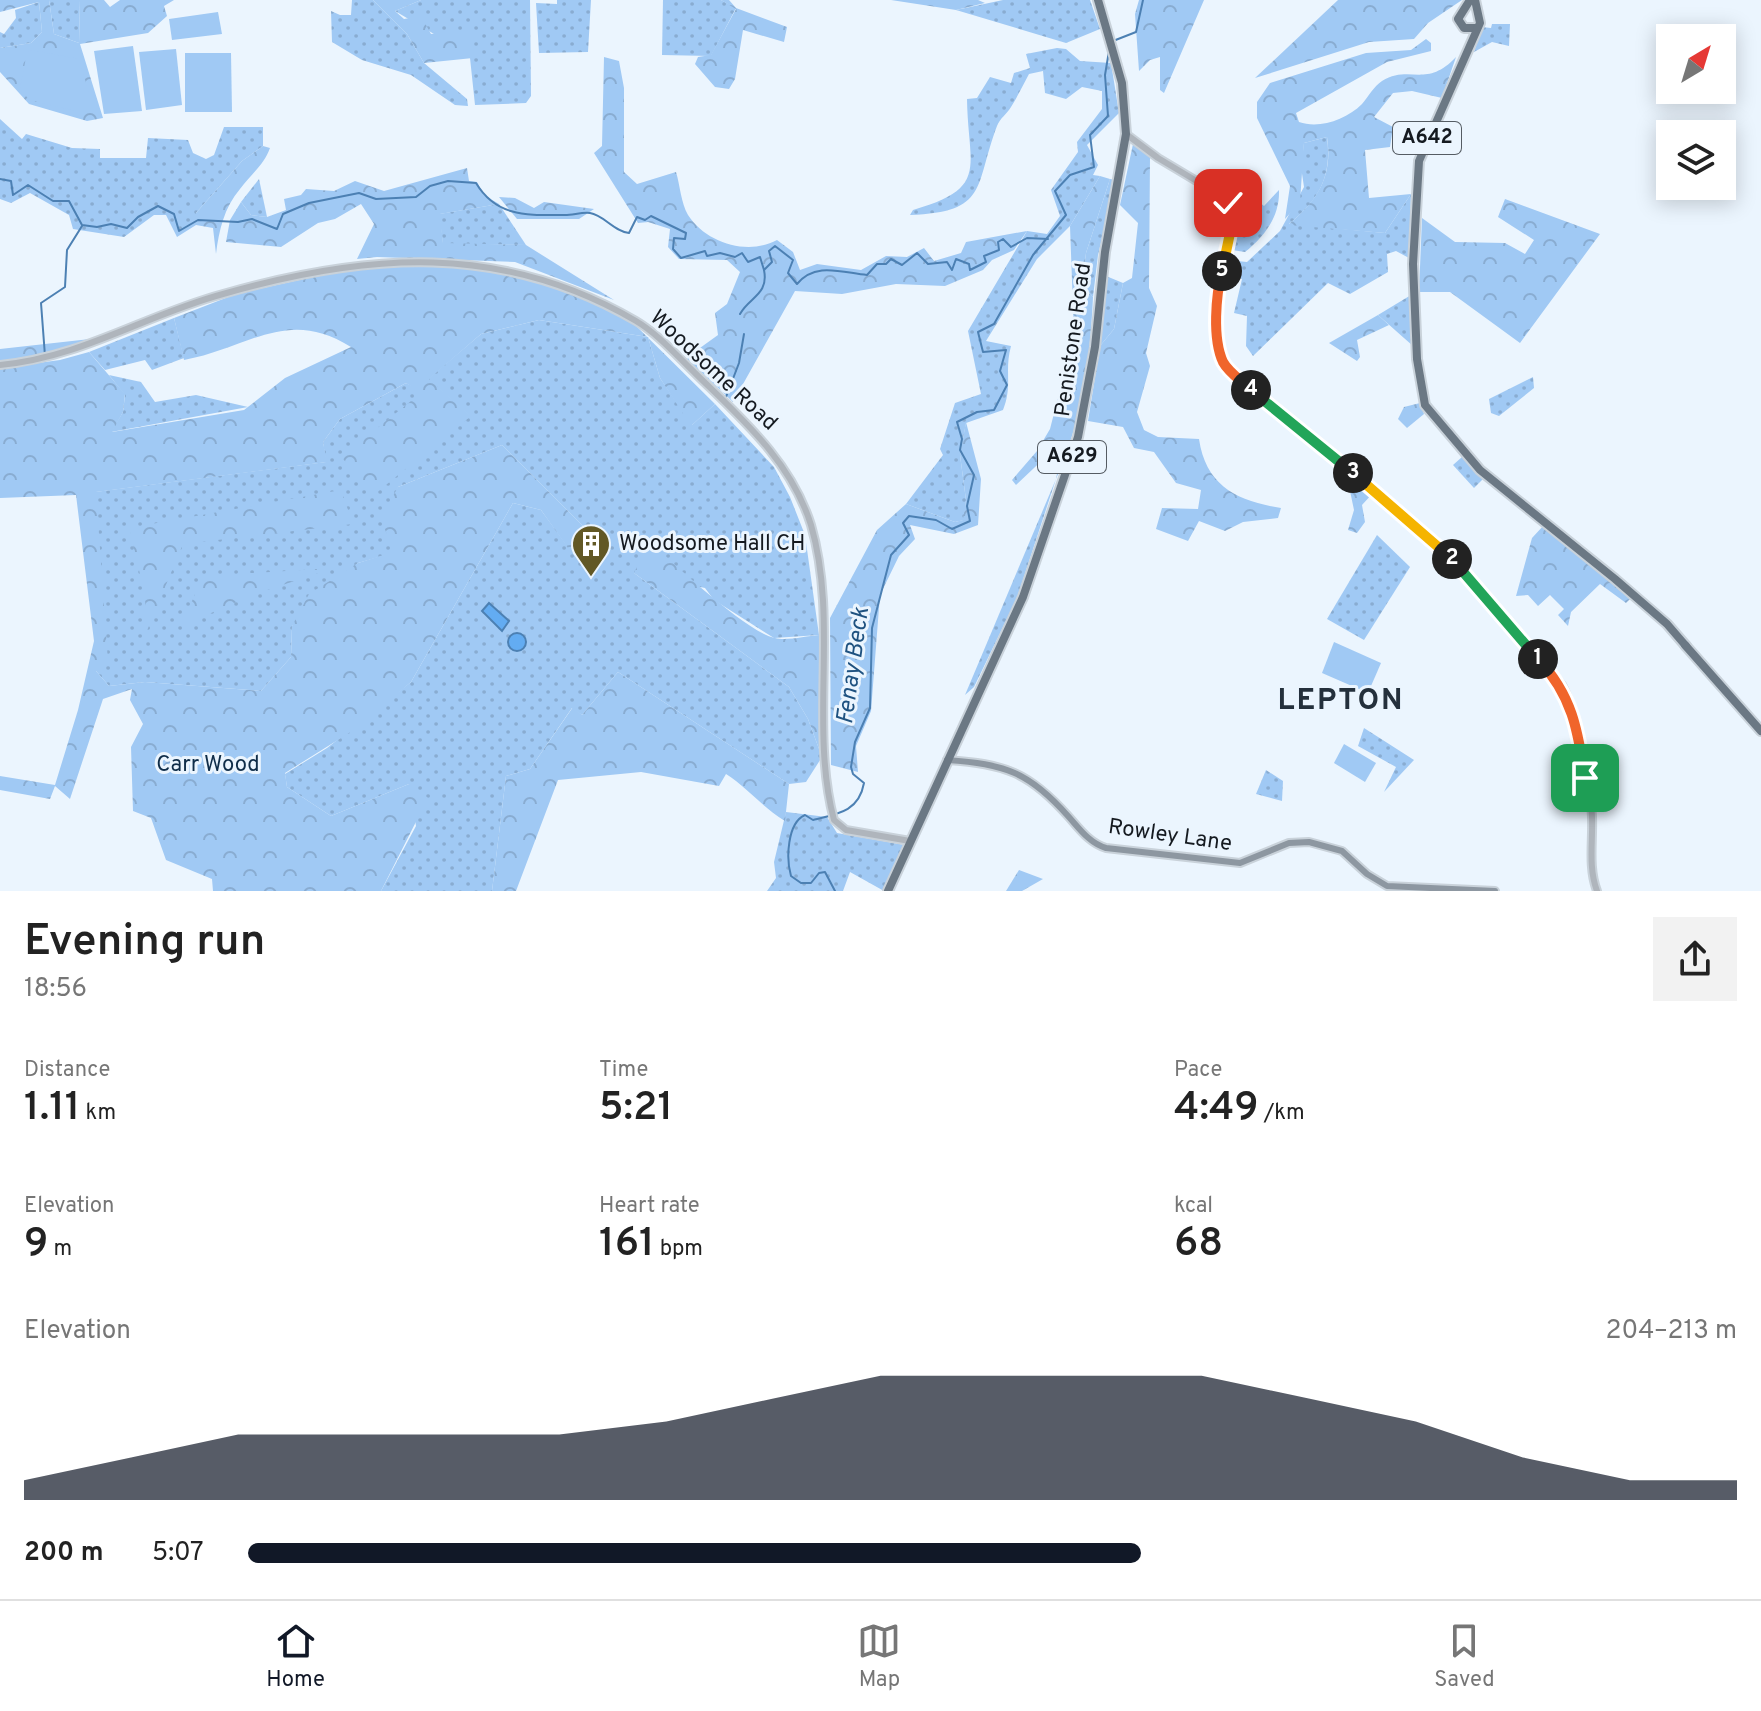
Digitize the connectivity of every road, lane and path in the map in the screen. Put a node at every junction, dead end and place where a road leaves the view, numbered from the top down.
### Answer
1 (1098, 0) edge
2 (1471, 4) edge
3 (1472, 29) junction
4 (1126, 134) junction
5 (0, 365) edge
6 (1761, 731) edge
7 (947, 760) junction
8 (910, 841) junction
9 (888, 891) edge
10 (1495, 891) edge
11 (1597, 891) edge

1 - 4 highway, Penistone Road / A629
2 - 3 highway, A642
2 - 3 highway, A642
3 - 6 highway, A642
4 - 7 highway, Penistone Road / A629
4 - 11 street
5 - 8 street, Woodsome Road
7 - 8 highway, Penistone Road / A629
7 - 10 main road, Rowley Lane
8 - 9 highway, Penistone Road / A629

